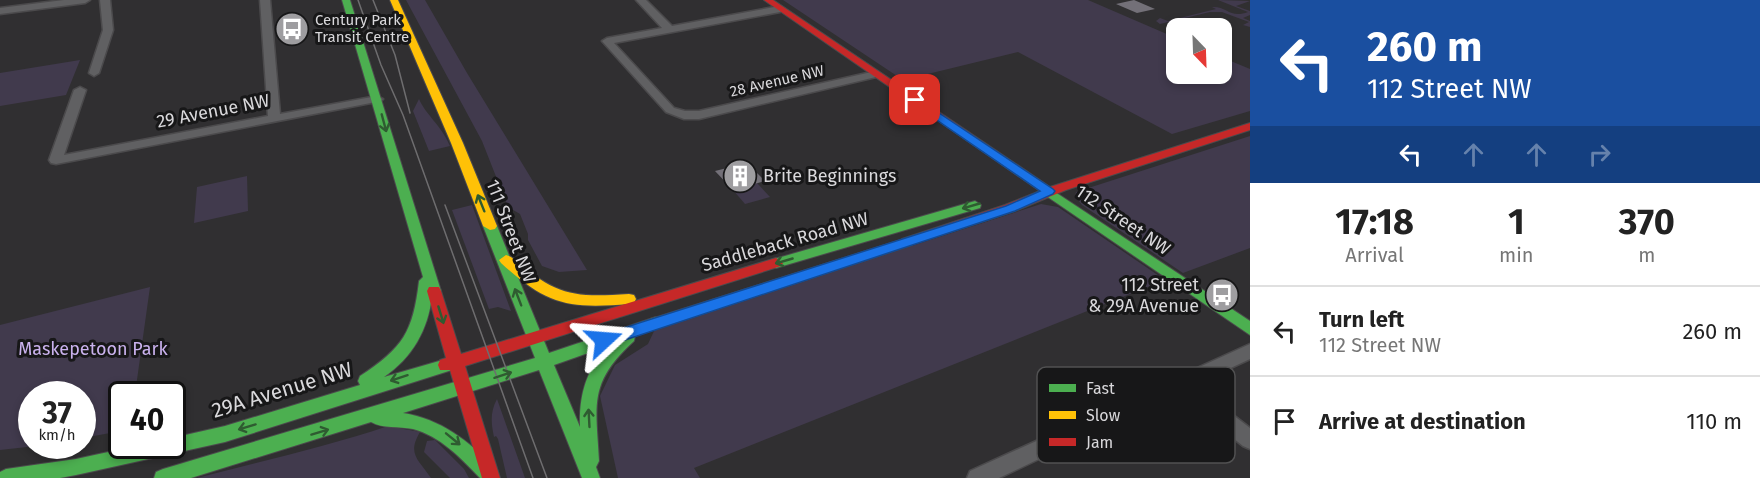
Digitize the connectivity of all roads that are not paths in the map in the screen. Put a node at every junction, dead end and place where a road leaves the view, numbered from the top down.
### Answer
1 (85, 0) edge
2 (105, 0) edge
3 (265, 0) edge
4 (346, 0) edge
5 (394, 0) edge
6 (641, 0) edge
7 (768, 0) edge
8 (780, 9) junction
9 (0, 11) edge
10 (669, 29) junction
11 (94, 73) dead end
12 (876, 74) junction
13 (80, 90) dead end
14 (377, 99) junction
15 (274, 118) junction
16 (1250, 126) edge
17 (1049, 191) junction
18 (503, 257) junction
19 (427, 268) junction
20 (668, 295) junction
21 (642, 328) junction
22 (1250, 329) edge
23 (533, 337) junction
24 (1250, 351) edge
25 (455, 361) junction
26 (543, 361) junction
27 (1216, 367) edge
28 (463, 388) junction
29 (303, 410) junction
30 (357, 420) junction
31 (1235, 428) edge
32 (1250, 440) edge
33 (1037, 450) edge
34 (490, 476) edge
35 (591, 477) edge
36 (6, 478) edge
37 (163, 478) edge
38 (977, 478) edge

1 - 9 street
2 - 11 street
3 - 15 street
4 - 14 street
18 -> 5 street, 111 Street NW
6 - 10 street
7 - 8 street, 112 Street NW
8 - 10 street
8 - 12 street, 112 Street NW
10 - 12 street, 28 Avenue NW
12 - 17 street, 112 Street NW
13 - 15 street, 29 Avenue NW
14 - 15 street, 29 Avenue NW
14 -> 19 street
16 - 17 street, Saddleback Road NW
17 -> 20 street, Saddleback Road NW
17 - 21 street, Saddleback Road NW
17 - 22 street, 112 Street NW
18 - 20 street
23 -> 18 street, 111 Street NW
19 -> 25 street
19 - 29 street
20 - 23 street, Saddleback Road NW
21 - 26 street, Saddleback Road NW
35 -> 21 street
23 - 25 street, 29A Avenue NW
23 - 26 street, 111 Street NW
24 - 27 street
25 - 28 street
25 -> 29 street, 29A Avenue NW
28 -> 26 street
26 - 35 street, 111 Street NW
28 - 30 street
28 - 34 street
29 -> 36 street, 29A Avenue NW
30 -> 34 street
37 -> 30 street
31 - 32 street
33 - 38 street

